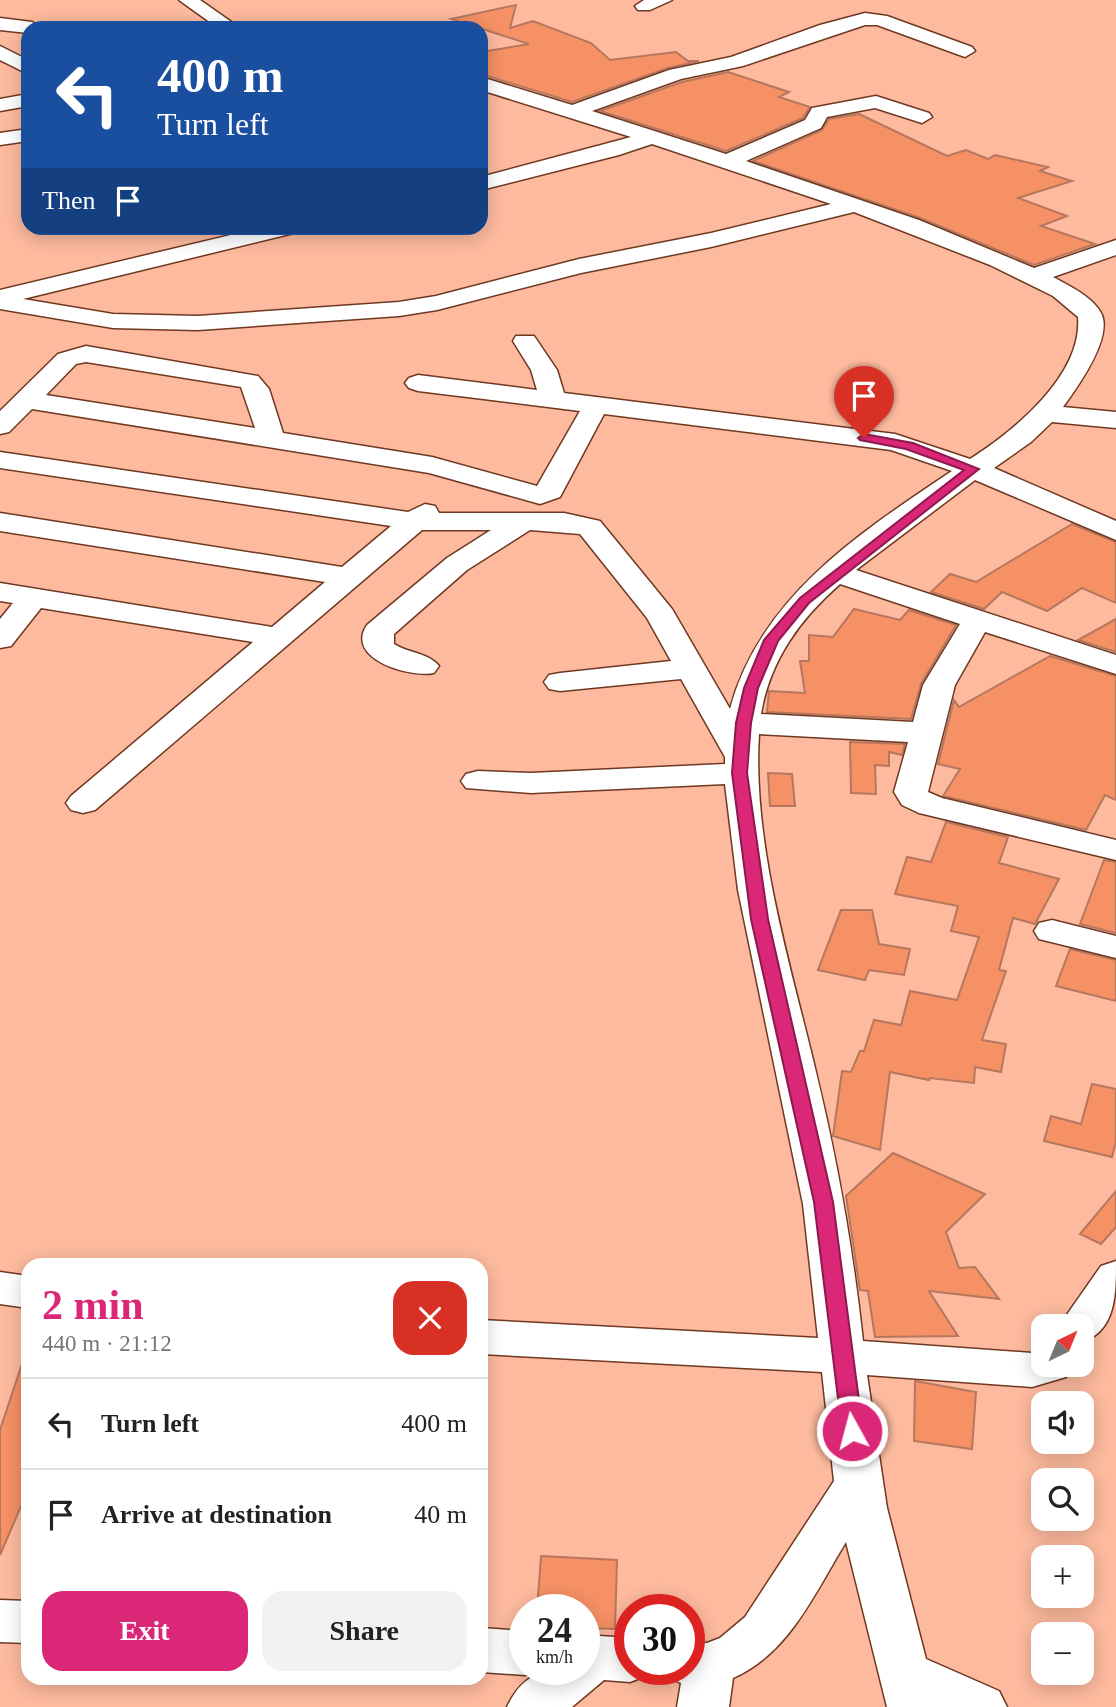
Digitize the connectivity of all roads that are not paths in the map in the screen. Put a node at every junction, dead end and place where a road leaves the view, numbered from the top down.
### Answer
1 (187, 0) edge
2 (663, 0) edge
3 (644, 6) dead end
4 (220, 21) edge
5 (0, 24) edge
6 (21, 27) edge
7 (965, 51) dead end
8 (0, 52) edge
9 (21, 64) edge
10 (488, 85) edge
11 (21, 101) edge
12 (0, 104) edge
13 (572, 112) junction
14 (922, 117) dead end
15 (21, 136) edge
16 (649, 138) junction
17 (0, 139) edge
18 (725, 162) junction
19 (488, 182) edge
20 (856, 205) junction
21 (258, 235) edge
22 (1116, 247) edge
23 (1037, 275) junction
24 (0, 300) edge
25 (525, 341) dead end
26 (418, 383) dead end
27 (29, 400) junction
28 (553, 400) junction
29 (596, 405) junction
30 (1045, 413) junction
31 (1116, 420) edge
32 (0, 426) edge
33 (272, 440) junction
34 (0, 460) edge
35 (973, 469) junction
36 (467, 476) junction
37 (414, 521) junction
38 (0, 522) edge
39 (520, 524) junction
40 (1116, 531) edge
41 (836, 573) junction
42 (348, 577) junction
43 (0, 592) edge
44 (33, 598) junction
45 (977, 620) junction
46 (278, 637) junction
47 (0, 639) edge
48 (1116, 665) edge
49 (423, 666) dead end
50 (692, 668) junction
51 (560, 682) dead end
52 (927, 733) junction
53 (741, 750) junction
54 (478, 780) dead end
55 (83, 803) dead end
56 (1116, 850) edge
57 (1052, 930) dead end
58 (1116, 947) edge
59 (1116, 1277) edge
60 (0, 1288) edge
61 (21, 1291) edge
62 (1090, 1314) edge
63 (488, 1337) edge
64 (843, 1356) junction
65 (1031, 1370) edge
66 (859, 1482) junction
67 (0, 1621) edge
68 (21, 1622) edge
69 (488, 1650) edge
70 (509, 1652) edge
71 (705, 1675) edge
72 (564, 1685) edge
73 (909, 1690) edge
74 (533, 1707) edge
75 (981, 1707) edge

1 - 4 street
2 - 3 street
5 - 6 street
7 - 13 street
8 - 9 street
10 - 13 street
11 - 12 street
13 - 16 street
14 - 18 street
15 - 17 street
16 - 18 street
16 - 19 street
18 - 20 street
20 - 23 street
20 - 24 street
21 - 24 street
22 - 23 street
23 - 30 street
25 - 28 street
26 - 28 street
27 - 32 street
27 - 33 street
27 - 33 street
28 - 29 street
29 - 35 street
29 - 36 street
30 - 31 street
30 - 35 street
33 - 36 street
34 - 37 street
35 - 40 street
35 - 41 street
36 - 37 street
37 - 39 street
37 - 42 street
38 - 42 street
39 - 49 street
39 - 50 street
41 - 45 street
41 - 53 street
42 - 46 street
43 - 44 street
44 - 46 street
44 - 47 street
45 - 48 street
45 - 52 street
46 - 55 street
50 - 51 street
50 - 53 street
52 - 53 street
52 - 56 street
53 - 54 street
53 - 64 street
57 - 58 street
59 - 62 street
60 - 61 street
63 - 64 street
64 - 65 street
64 - 66 street
66 - 71 street
66 - 73 street
67 - 68 street
69 - 70 street
72 - 74 street
73 - 75 street

